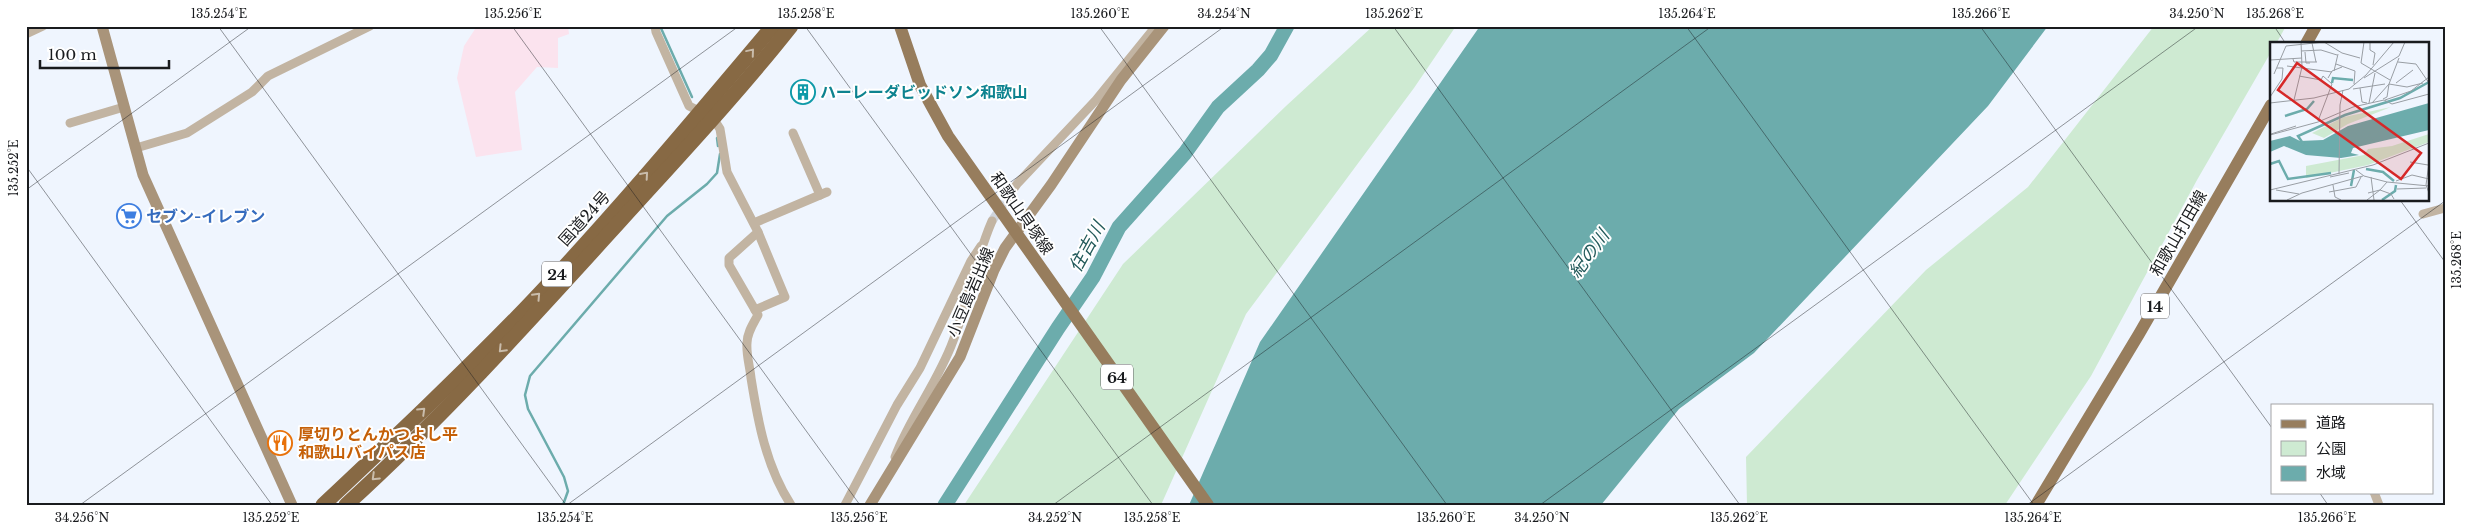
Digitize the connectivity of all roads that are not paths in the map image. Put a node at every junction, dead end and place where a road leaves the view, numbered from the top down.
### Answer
1 (43, 26) edge
2 (102, 26) edge
3 (370, 26) edge
4 (655, 26) edge
5 (773, 26) edge
6 (791, 26) edge
7 (900, 26) edge
8 (1156, 26) edge
9 (1164, 26) edge
10 (2316, 26) edge
11 (26, 34) edge
12 (2307, 42) edge
13 (124, 106) junction
14 (2270, 107) edge
15 (706, 116) junction
16 (70, 123) dead end
17 (793, 133) dead end
18 (136, 148) junction
19 (1008, 197) tunnel mouth
20 (2445, 208) edge
21 (2423, 214) dead end
22 (992, 221) tunnel mouth
23 (754, 224) junction
24 (758, 232) junction
25 (1016, 233) junction
26 (982, 246) junction
27 (755, 310) junction
28 (888, 476) junction
29 (292, 505) edge
30 (323, 505) edge
31 (346, 505) edge
32 (791, 505) edge
33 (845, 505) edge
34 (870, 505) edge
35 (1208, 505) edge
36 (2036, 505) edge

1 - 11 street
2 - 13 main road
3 - 18 street
4 - 15 street
15 -> 5 highway, 国道24号 / 24
6 - 15 highway, 国道24号 / 24
7 - 25 main road, 和歌山貝塚線 / 64
8 - 19 street
9 - 25 main road, 小豆島岩出線
10 - 12 main road
13 - 16 street
13 - 18 main road
14 - 36 main road, 和歌山打田線 / 14
15 - 23 street
30 -> 15 highway, 国道24号 / 24
15 -> 31 highway, 国道24号 / 24
17 - 23 street
18 - 29 main road
20 - 21 street
22 - 26 street
23 - 24 street
24 - 27 street
24 - 27 street
25 - 28 main road, 小豆島岩出線
25 - 35 main road, 和歌山貝塚線 / 64
26 - 28 street
26 - 33 street
27 - 32 street
28 - 34 main road, 小豆島岩出線

